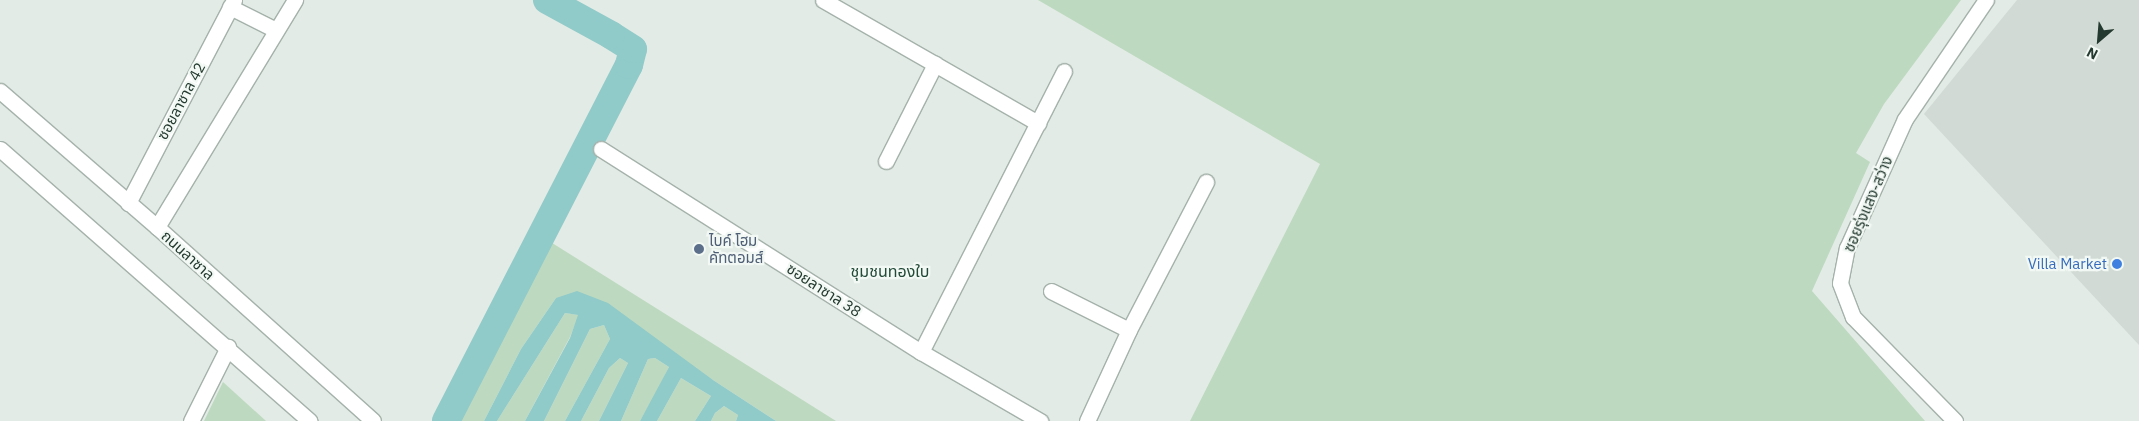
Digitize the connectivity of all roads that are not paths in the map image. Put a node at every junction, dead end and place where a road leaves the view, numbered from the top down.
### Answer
1 (295, 0) edge
2 (823, 0) edge
3 (1986, 0) edge
4 (232, 3) edge
5 (276, 30) junction
6 (936, 64) junction
7 (1064, 71) dead end
8 (0, 91) edge
9 (1038, 123) junction
10 (0, 149) edge
11 (601, 149) dead end
12 (886, 161) dead end
13 (1206, 182) dead end
14 (128, 203) junction
15 (157, 227) junction
16 (1051, 291) dead end
17 (1129, 330) junction
18 (228, 348) junction
19 (920, 352) junction
20 (191, 421) edge
21 (310, 421) edge
22 (373, 421) edge
23 (1040, 421) edge
24 (1087, 421) edge
25 (1955, 421) edge

1 - 5 street
2 - 6 street
3 - 25 street, ซอยรุ่งแสง-สว่าง
4 - 5 street
4 - 14 street, ซอยลาซาล 42
5 - 15 street
6 - 9 street
6 - 12 street
7 - 9 street
8 - 14 street, ถนนลาซาล
9 - 19 street
10 - 18 street
11 - 19 street, ซอยลาซาล 38
13 - 17 street
14 - 15 street, ถนนลาซาล
15 - 22 street, ถนนลาซาล
16 - 17 street
17 - 24 street
18 - 20 street
18 - 21 street
19 - 23 street, ซอยลาซาล 38

